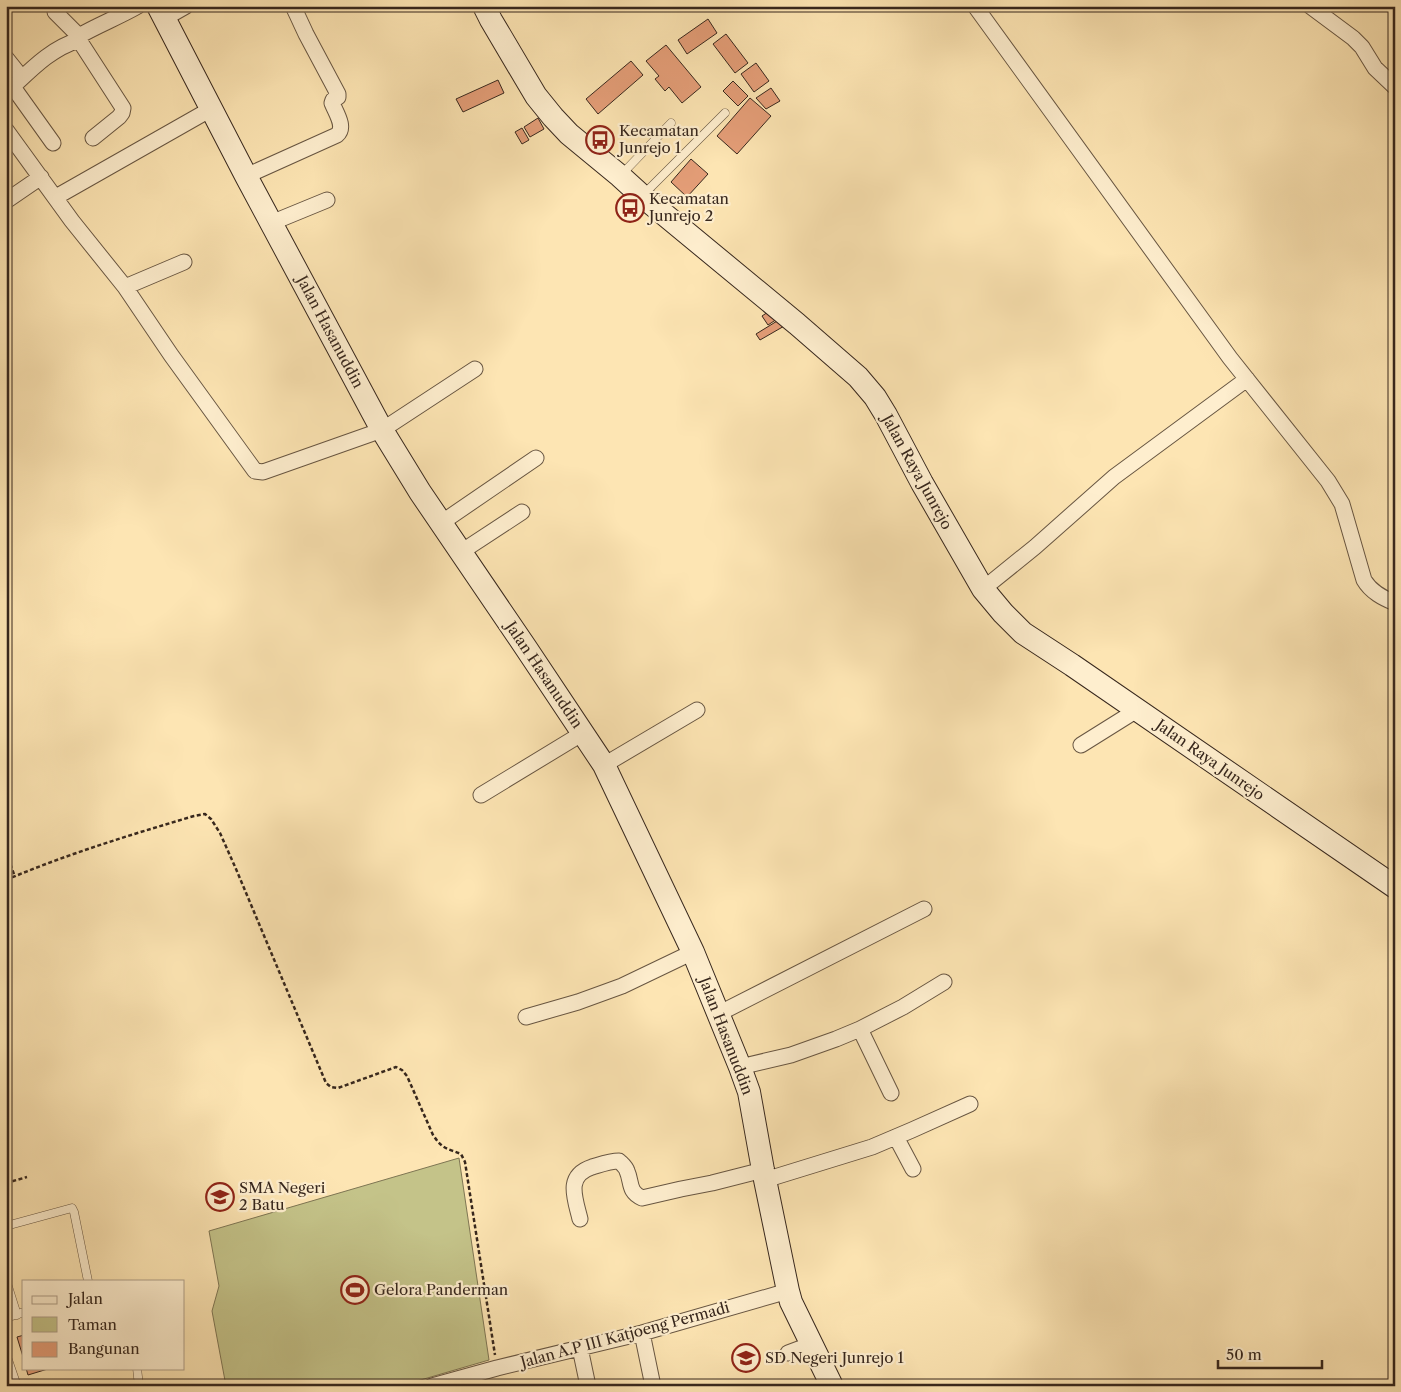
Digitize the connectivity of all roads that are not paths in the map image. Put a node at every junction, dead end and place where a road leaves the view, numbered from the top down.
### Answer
1 (138, 6) edge
2 (186, 6) edge
3 (293, 6) edge
4 (484, 6) edge
5 (975, 6) edge
6 (1310, 6) edge
7 (55, 12) dead end
8 (162, 12) edge
9 (79, 38) junction
10 (6, 58) edge
11 (14, 86) edge
12 (1395, 87) edge
13 (211, 109) junction
14 (725, 113) dead end
15 (671, 123) dead end
16 (6, 130) edge
17 (93, 138) dead end
18 (52, 143) dead end
19 (246, 176) junction
20 (620, 176) junction
21 (41, 177) junction
22 (642, 196) junction
23 (56, 197) junction
24 (327, 200) dead end
25 (6, 201) edge
26 (271, 222) junction
27 (184, 262) dead end
28 (125, 287) junction
29 (475, 369) dead end
30 (1247, 379) junction
31 (382, 430) junction
32 (536, 458) dead end
33 (522, 512) dead end
34 (441, 523) junction
35 (461, 552) junction
36 (983, 589) junction
37 (1395, 603) edge
38 (697, 710) dead end
39 (1137, 710) junction
40 (583, 732) junction
41 (1081, 745) dead end
42 (604, 765) junction
43 (481, 794) dead end
44 (1395, 887) edge
45 (924, 909) dead end
46 (693, 952) junction
47 (944, 982) dead end
48 (718, 1014) junction
49 (526, 1017) dead end
50 (860, 1029) junction
51 (740, 1067) junction
52 (891, 1093) dead end
53 (970, 1104) dead end
54 (896, 1137) junction
55 (913, 1169) dead end
56 (764, 1175) junction
57 (580, 1220) dead end
58 (6, 1226) edge
59 (6, 1280) edge
60 (88, 1280) edge
61 (788, 1291) junction
62 (20, 1313) edge
63 (6, 1318) edge
64 (642, 1334) junction
65 (812, 1344) junction
66 (580, 1348) junction
67 (788, 1353) dead end
68 (6, 1354) edge
69 (137, 1370) edge
70 (17, 1386) edge
71 (139, 1386) edge
72 (432, 1386) edge
73 (588, 1386) edge
74 (653, 1386) edge
75 (832, 1386) edge

1 - 9 street
2 - 8 street
3 - 19 street
4 - 20 main road, Jalan Raya Junrejo
5 - 30 street
6 - 12 street
7 - 9 street
8 - 13 main road, Jalan Hasanuddin
9 - 11 street
9 - 17 street
10 - 11 street
11 - 18 street
13 - 19 main road, Jalan Hasanuddin
13 - 23 street
14 - 22 lane
15 - 20 lane
16 - 21 street
19 - 26 main road, Jalan Hasanuddin
20 - 22 main road, Jalan Raya Junrejo
21 - 23 street
21 - 25 street
22 - 36 main road, Jalan Raya Junrejo
23 - 28 street
24 - 26 street
26 - 31 main road, Jalan Hasanuddin
27 - 28 street
28 - 31 street
29 - 31 street
30 - 36 street
30 - 37 street
31 - 34 main road, Jalan Hasanuddin
32 - 34 street
33 - 35 street
34 - 35 main road, Jalan Hasanuddin
35 - 40 main road, Jalan Hasanuddin
36 - 39 main road, Jalan Raya Junrejo
38 - 42 street
39 - 41 street
39 - 44 main road, Jalan Raya Junrejo
40 - 42 main road, Jalan Hasanuddin
40 - 43 street
42 - 46 main road, Jalan Hasanuddin
45 - 48 street
46 - 48 main road, Jalan Hasanuddin
46 - 49 street
47 - 50 street
48 - 51 main road, Jalan Hasanuddin
50 - 51 street
50 - 52 street
51 - 56 main road, Jalan Hasanuddin
53 - 54 street
54 - 55 street
54 - 56 street
56 - 57 street
56 - 61 main road, Jalan Hasanuddin
58 - 60 lane
59 - 62 lane
61 - 64 street, Jalan A.P III Katjoeng Permadi
61 - 65 main road, Jalan Hasanuddin
62 - 63 lane
64 - 66 street, Jalan A.P III Katjoeng Permadi
64 - 74 street
65 - 67 street
65 - 75 main road, Jalan Hasanuddin
66 - 72 street, Jalan A.P III Katjoeng Permadi
66 - 73 street
68 - 70 lane
69 - 71 lane

